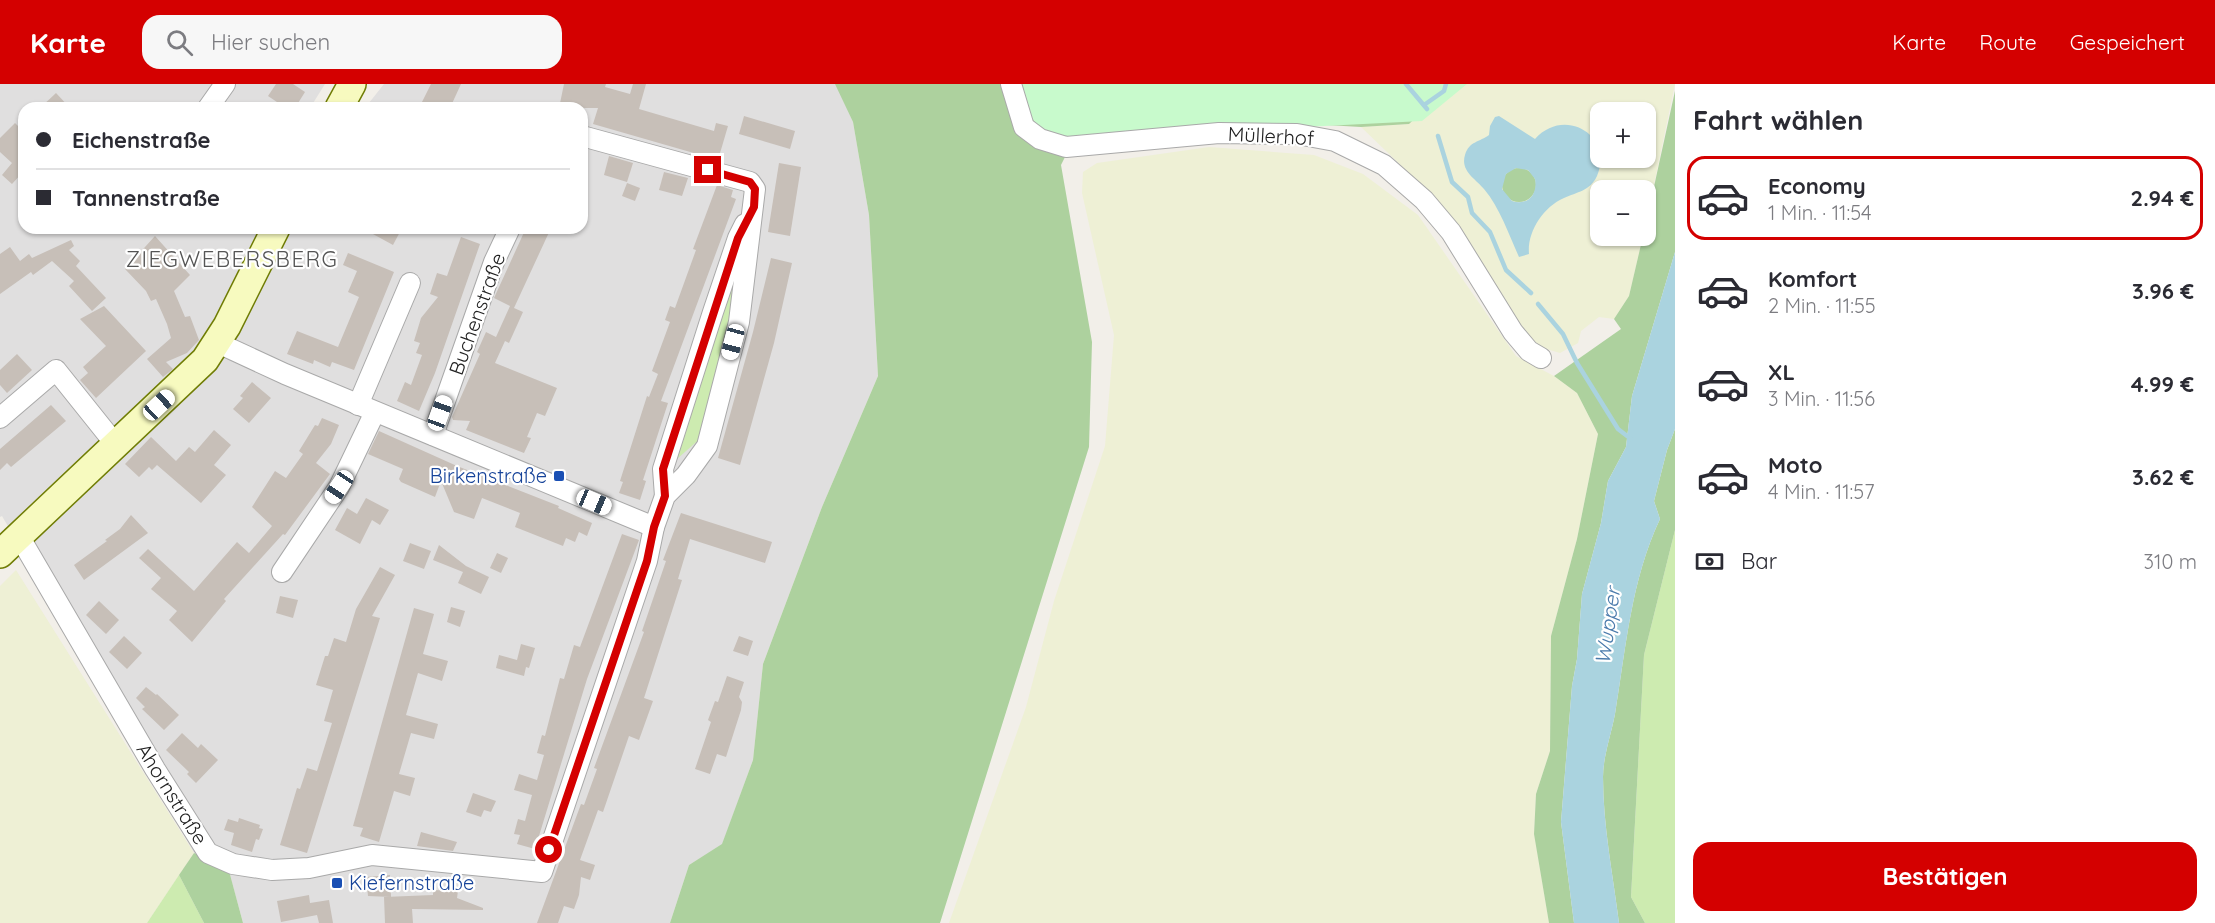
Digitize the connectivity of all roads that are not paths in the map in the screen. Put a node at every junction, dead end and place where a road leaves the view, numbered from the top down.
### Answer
1 (225, 84) edge
2 (352, 84) edge
3 (1011, 84) edge
4 (212, 102) edge
5 (342, 102) edge
6 (588, 138) edge
7 (754, 207) junction
8 (273, 234) edge
9 (507, 234) edge
10 (410, 283) dead end
11 (218, 343) junction
12 (1541, 358) dead end
13 (367, 408) junction
14 (0, 418) edge
15 (433, 435) junction
16 (116, 445) junction
17 (665, 496) junction
18 (654, 527) junction
19 (9, 545) edge
20 (282, 572) dead end

1 - 4 street
2 - 5 main road
3 - 12 street, Müllerhof
6 - 7 street
7 - 17 street
7 - 17 street
8 - 11 main road
9 - 15 street, Buchenstraße
10 - 13 street
11 - 13 street
11 - 16 main road
13 - 15 street
13 - 20 street
14 - 16 street
15 - 18 street
16 - 19 main road
17 - 18 street
18 - 19 street, Ahornstraße

